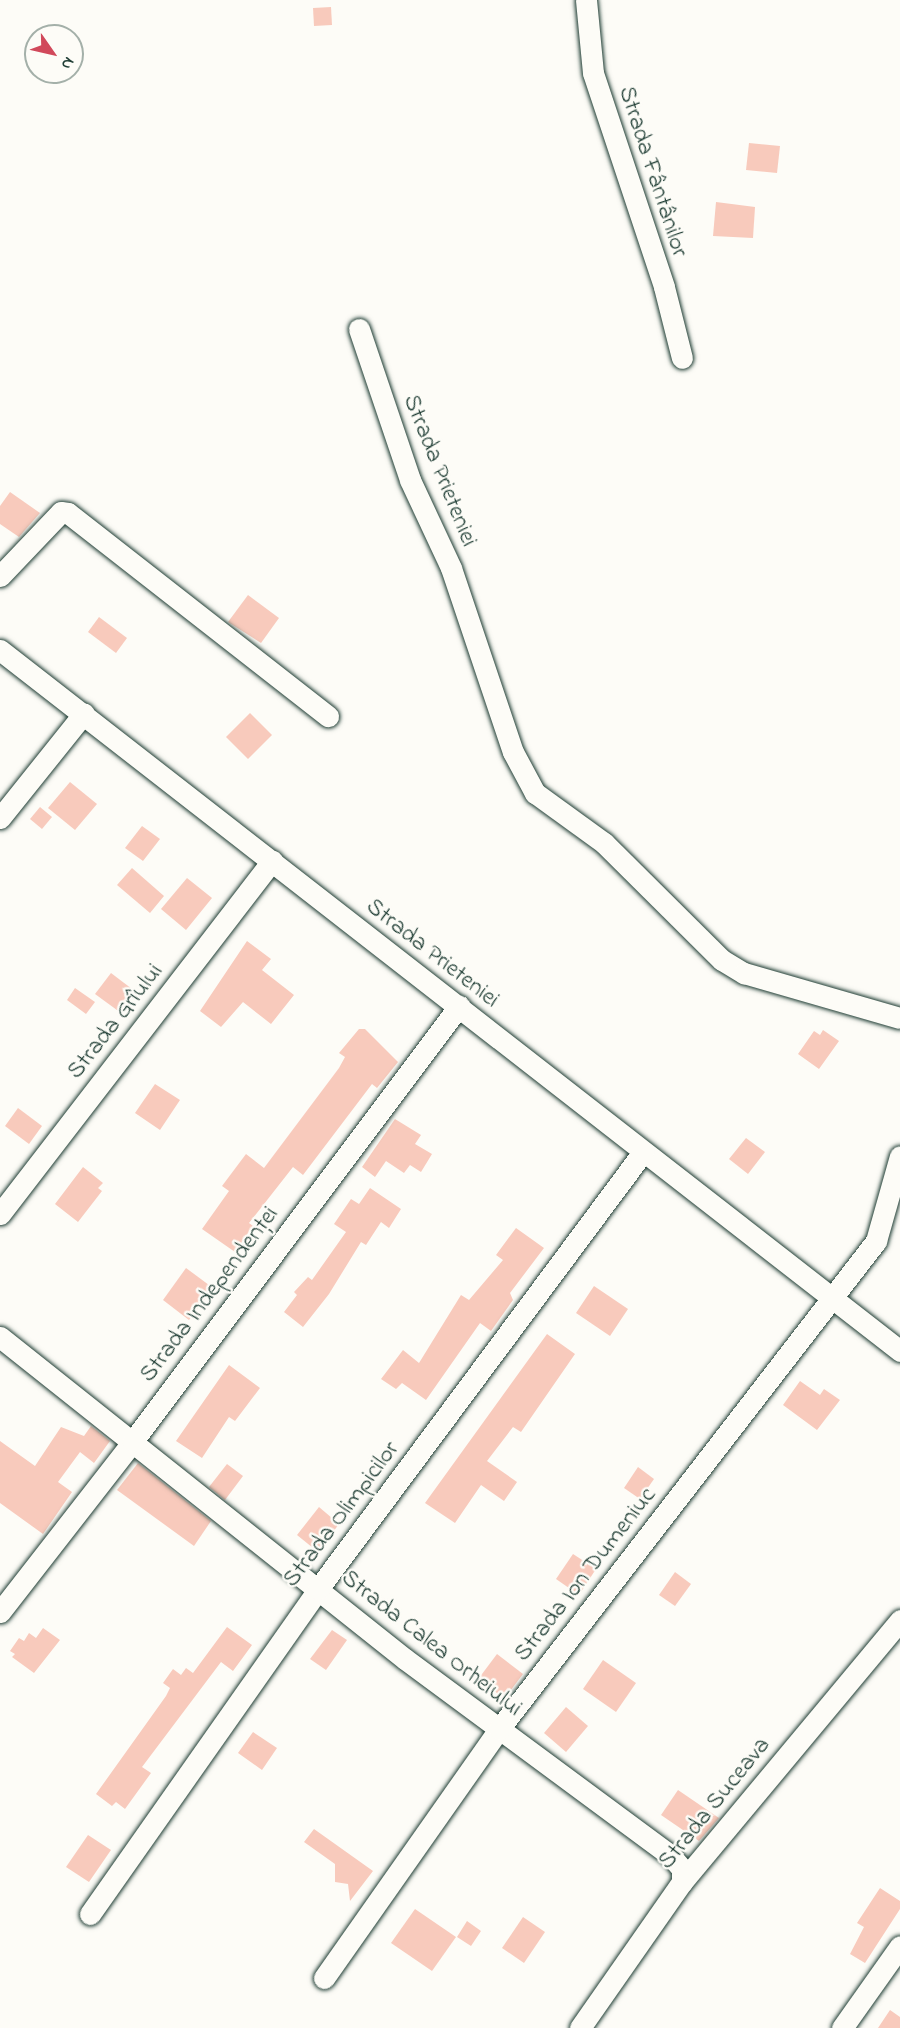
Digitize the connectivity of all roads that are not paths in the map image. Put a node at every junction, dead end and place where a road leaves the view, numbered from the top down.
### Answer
1 (586, 0) edge
2 (359, 329) dead end
3 (682, 358) dead end
4 (0, 576) edge
5 (0, 650) edge
6 (84, 713) junction
7 (328, 716) dead end
8 (0, 818) edge
9 (272, 861) junction
10 (459, 1006) junction
11 (900, 1018) edge
12 (643, 1152) junction
13 (900, 1156) edge
14 (0, 1215) edge
15 (834, 1297) junction
16 (0, 1337) edge
17 (900, 1351) edge
18 (133, 1441) junction
19 (318, 1589) junction
20 (0, 1612) edge
21 (900, 1620) edge
22 (499, 1729) junction
23 (682, 1882) junction
24 (90, 1914) dead end
25 (900, 1946) edge
26 (324, 1978) dead end
27 (580, 2028) edge
28 (842, 2028) edge

1 - 3 street, Strada Fântânilor
2 - 11 street, Strada Prieteniei
4 - 7 street
5 - 6 street, Strada Prieteniei
6 - 8 street
6 - 9 street, Strada Prieteniei
9 - 10 street, Strada Prieteniei
9 - 14 street, Strada Grîului
10 - 12 street, Strada Prieteniei
10 - 18 street, Strada Independenței
12 - 15 street, Strada Prieteniei
12 - 19 street, Strada Olimpicilor
13 - 15 street
15 - 17 street, Strada Prieteniei
15 - 22 street, Strada Ion Dumeniuc
16 - 18 street, Strada Calea Orheiului
18 - 19 street, Strada Calea Orheiului
18 - 20 street, Strada Independenței
19 - 22 street, Strada Calea Orheiului
19 - 24 street, Strada Olimpicilor
21 - 23 street, Strada Suceava
22 - 23 street, Strada Calea Orheiului
22 - 26 street, Strada Ion Dumeniuc
23 - 27 street, Strada Suceava
25 - 28 street

